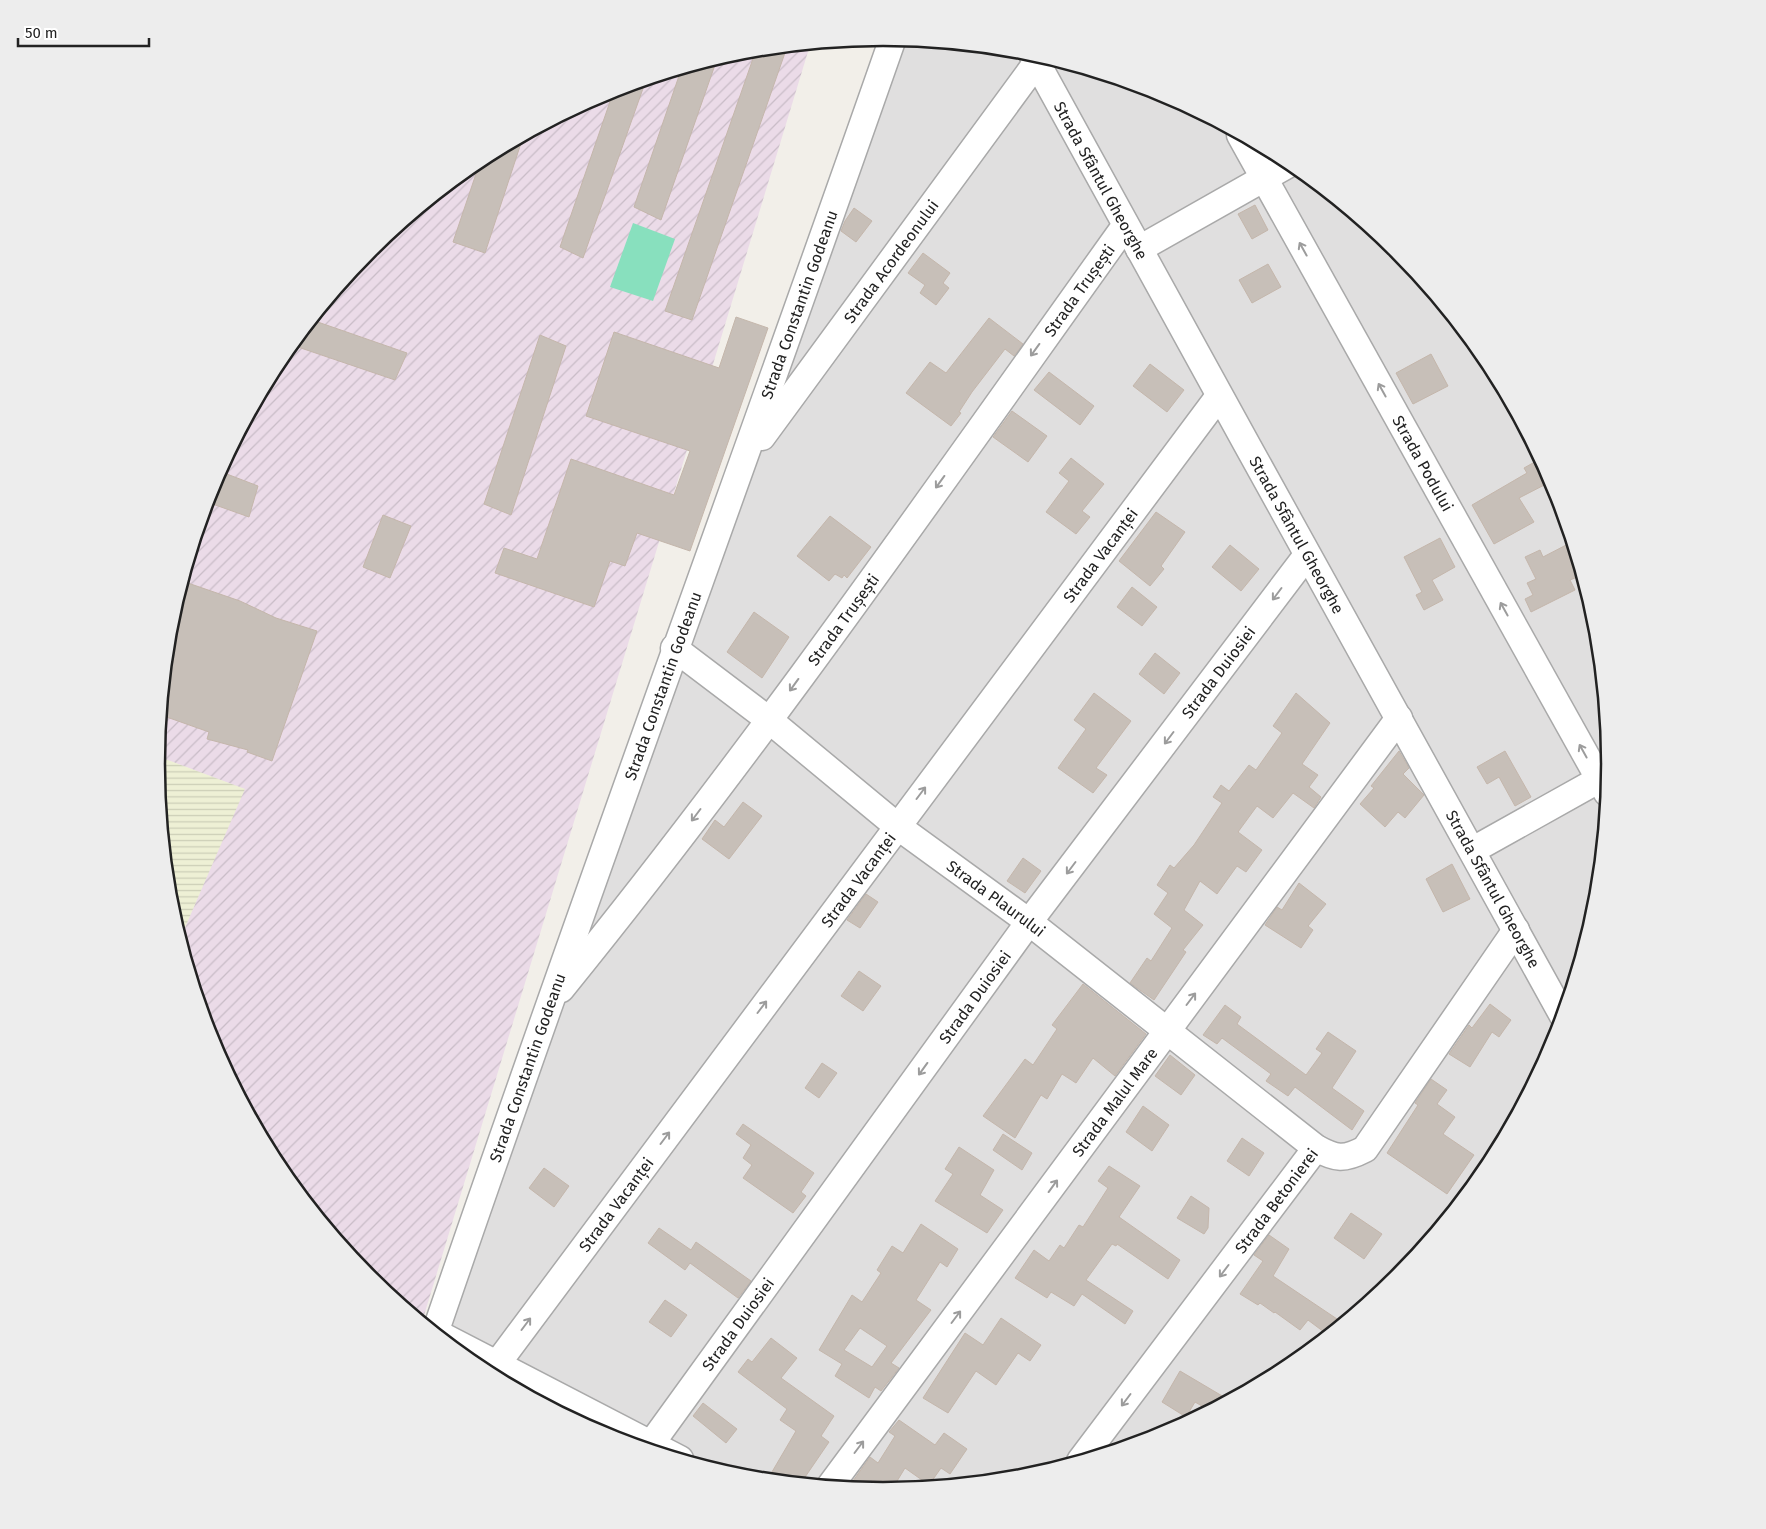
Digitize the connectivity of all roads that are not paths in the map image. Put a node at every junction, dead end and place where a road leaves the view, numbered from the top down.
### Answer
1 (890, 46) edge
2 (1031, 62) edge
3 (1037, 63) edge
4 (1245, 144) edge
5 (1283, 168) edge
6 (1264, 178) junction
7 (1125, 226) junction
8 (1139, 249) junction
9 (1219, 396) junction
10 (744, 462) junction
11 (1306, 555) junction
12 (674, 648) junction
13 (1399, 718) junction
14 (769, 720) junction
15 (1601, 775) edge
16 (1601, 784) edge
17 (897, 826) junction
18 (1473, 850) junction
19 (1029, 922) junction
20 (1516, 930) junction
21 (548, 1004) junction
22 (1558, 1008) edge
23 (1168, 1030) junction
24 (1316, 1148) junction
25 (437, 1327) edge
26 (463, 1346) edge
27 (497, 1364) junction
28 (650, 1444) edge
29 (665, 1449) edge
30 (1086, 1453) edge
31 (834, 1481) edge

1 - 10 street, Strada Constantin Godeanu
2 - 10 street, Strada Acordeonului
3 - 7 street, Strada Sfântul Gheorghe
4 - 6 street, Strada Podului
5 - 6 street, Strada Trușești
6 - 8 street, Strada Trușești
15 -> 6 street, Strada Podului
7 - 8 street, Strada Sfântul Gheorghe
7 -> 14 street, Strada Trușești
8 - 9 street, Strada Sfântul Gheorghe
9 - 11 street, Strada Sfântul Gheorghe
17 -> 9 street, Strada Vacanței
10 - 12 street, Strada Constantin Godeanu
11 - 13 street, Strada Sfântul Gheorghe
11 -> 19 street, Strada Duiosiei
12 - 14 street, Strada Plaurului
12 - 21 street, Strada Constantin Godeanu
13 - 18 street, Strada Sfântul Gheorghe
23 -> 13 street, Strada Malul Mare
14 - 17 street, Strada Plaurului
14 -> 21 street, Strada Trușești
16 - 18 street
17 - 19 street, Strada Plaurului
27 -> 17 street, Strada Vacanței
18 - 20 street, Strada Sfântul Gheorghe
19 - 23 street, Strada Plaurului
19 -> 29 street, Strada Duiosiei
20 - 22 street, Strada Sfântul Gheorghe
20 - 24 street, Strada Betonierei
21 - 25 street, Strada Constantin Godeanu
23 - 24 street, Strada Plaurului
31 -> 23 street, Strada Malul Mare
24 -> 30 street, Strada Betonierei
26 - 27 street
27 - 28 street

